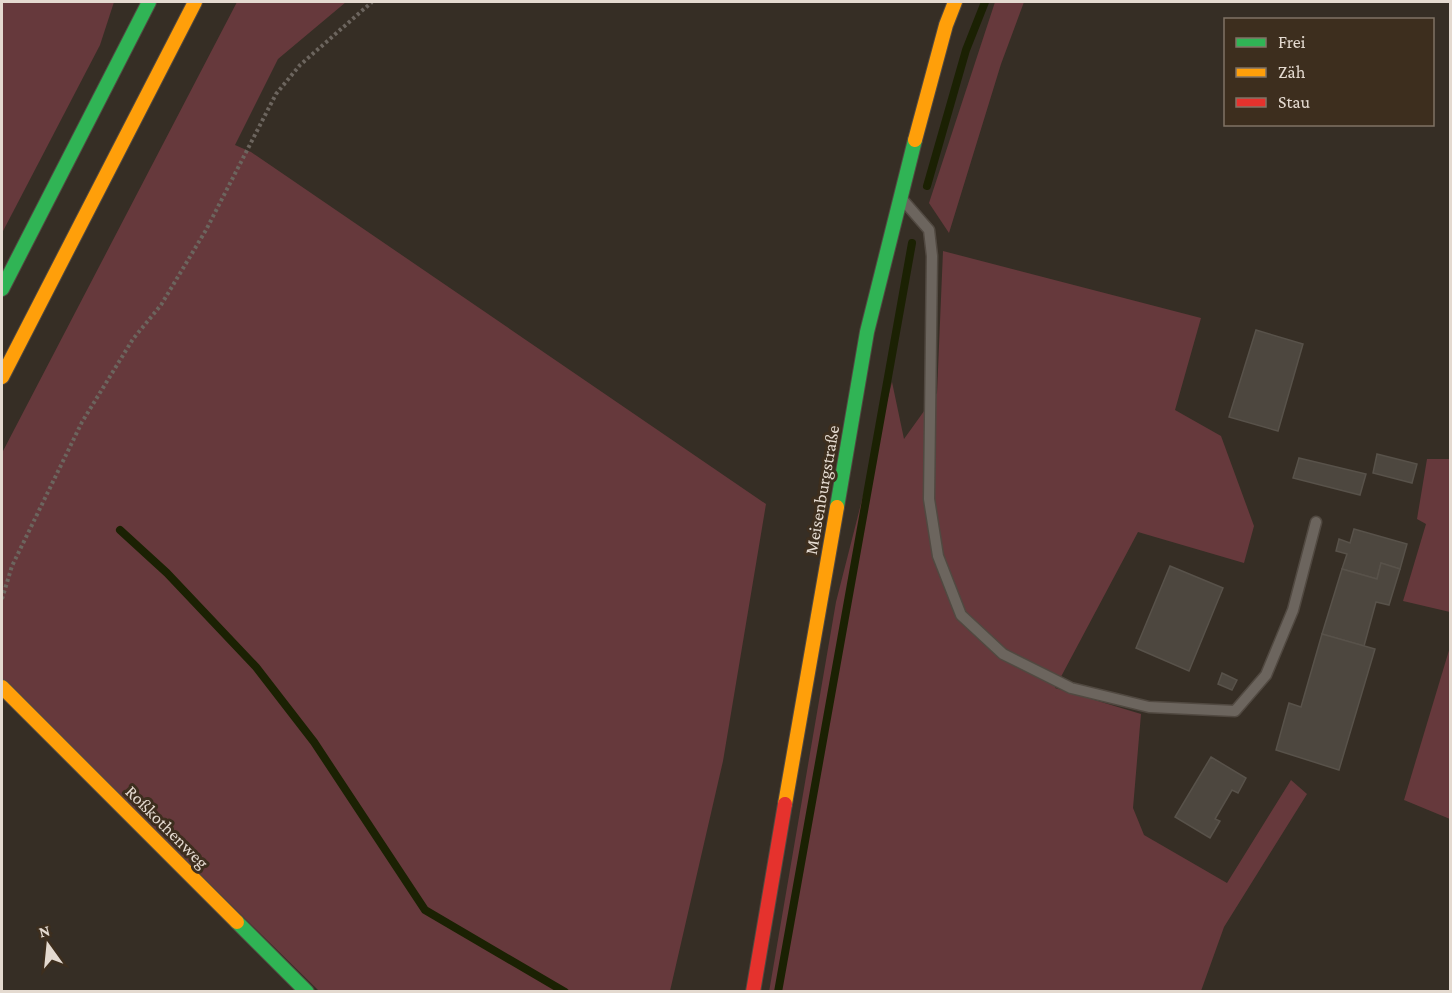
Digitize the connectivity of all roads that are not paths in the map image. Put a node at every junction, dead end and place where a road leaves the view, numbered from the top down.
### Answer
1 (149, 2) edge
2 (195, 2) edge
3 (955, 2) edge
4 (899, 196) junction
5 (2, 289) edge
6 (2, 377) edge
7 (1316, 522) dead end
8 (2, 687) edge
9 (307, 992) edge
10 (753, 992) edge

1 - 5 main road
2 - 6 main road
3 - 4 main road, Meisenburgstraße
4 - 7 lane
4 - 10 main road, Meisenburgstraße
8 - 9 main road, Roßkothenweg

